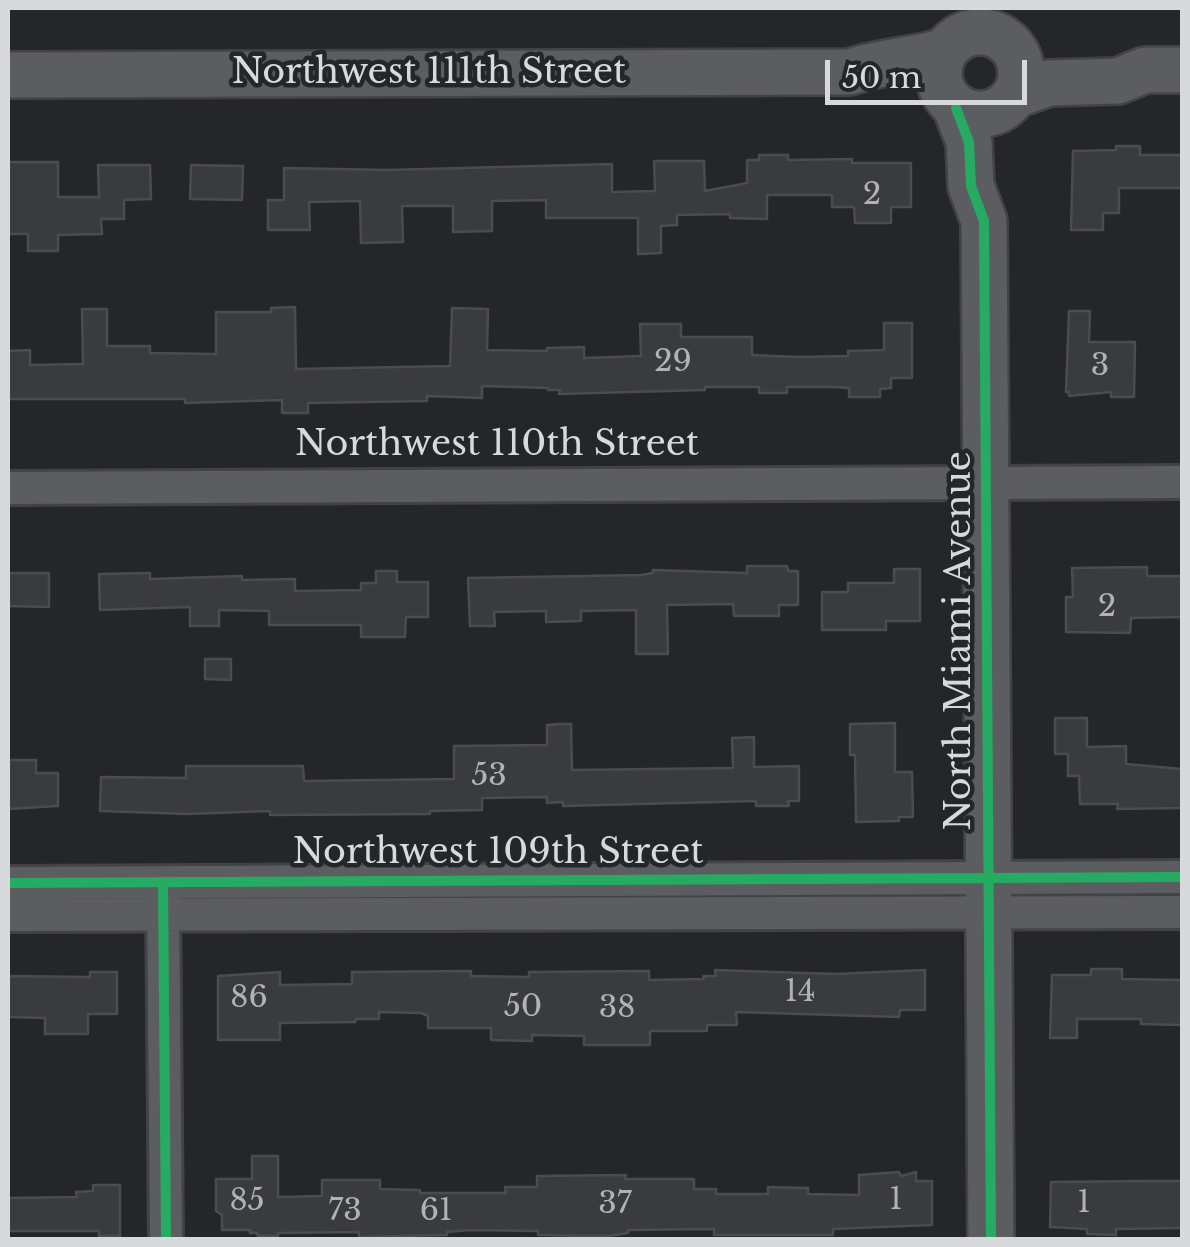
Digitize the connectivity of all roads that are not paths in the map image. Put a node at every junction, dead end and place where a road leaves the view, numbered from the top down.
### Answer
1 (956, 33) edge
2 (1008, 61) edge
3 (1164, 70) edge
4 (850, 72) junction
5 (8, 75) edge
6 (952, 104) junction
7 (984, 221) junction
8 (1182, 482) edge
9 (987, 483) junction
10 (8, 488) edge
11 (1182, 878) edge
12 (716, 879) junction
13 (446, 880) junction
14 (8, 883) edge
15 (990, 895) junction
16 (163, 898) junction
17 (1182, 912) edge
18 (716, 913) junction
19 (446, 914) junction
20 (8, 915) edge
21 (166, 1240) edge
22 (991, 1240) edge

1 - 2 street
1 - 4 street, Northwest 111th Street
1 - 6 street
2 - 3 street
2 - 6 street
2 - 7 street, North Miami Avenue
4 - 5 street, Northwest 111th Street
4 - 6 street, Northwest 111th Street
6 - 7 street, North Miami Avenue
7 - 9 street, North Miami Avenue
8 - 9 street, Northwest 110th Street
9 - 10 street, Northwest 110th Street
9 - 15 street, North Miami Avenue
11 - 15 street
12 - 13 street, Northwest 109th Street
12 - 15 street, Northwest 109th Street
12 - 18 street
13 - 16 street, Northwest 109th Street
13 - 19 street
14 - 16 street, Northwest 109th Street
15 - 17 street
15 - 18 street, Northwest 109th Street
15 - 22 street, North Miami Avenue
16 - 19 street, Northwest 109th Street
16 - 20 street, Northwest 109th Street
16 - 21 street
18 - 19 street, Northwest 109th Street

